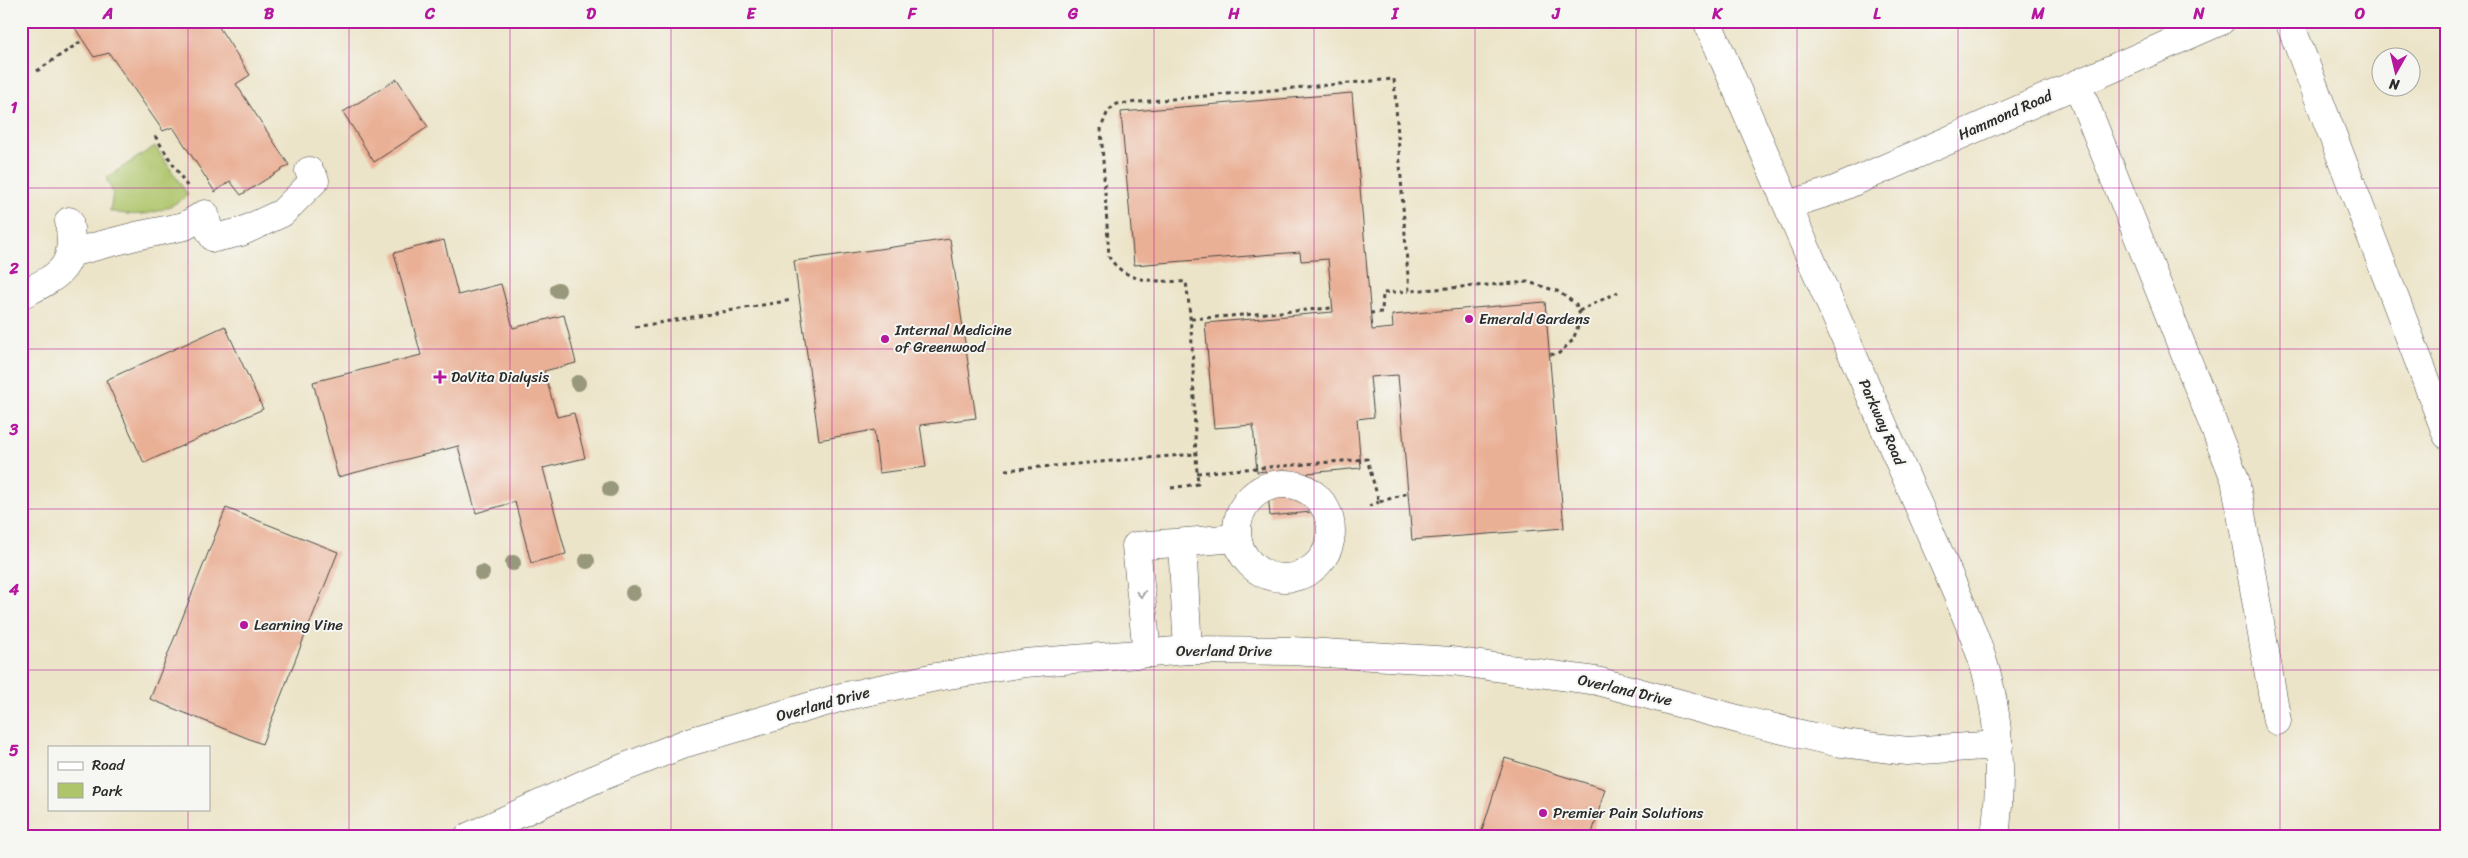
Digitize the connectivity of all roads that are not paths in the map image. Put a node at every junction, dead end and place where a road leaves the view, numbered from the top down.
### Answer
1 (1706, 21) edge
2 (2221, 21) edge
3 (2289, 21) edge
4 (2077, 84) junction
5 (309, 171) dead end
6 (1788, 205) junction
7 (69, 221) dead end
8 (70, 253) junction
9 (21, 295) edge
10 (2447, 435) edge
11 (1237, 538) dead end
12 (1182, 543) junction
13 (1188, 650) junction
14 (1147, 653) junction
15 (2276, 721) dead end
16 (1999, 745) junction
17 (468, 837) edge
18 (1995, 837) edge

1 - 6 street, Parkway Road
2 - 4 street, Hammond Road
3 - 10 street
4 - 6 street, Hammond Road
4 - 15 street
5 - 8 street
6 - 16 street, Parkway Road
7 - 8 street
8 - 9 street
11 - 12 street
12 - 13 street
12 -> 14 street
13 - 14 street, Overland Drive
13 - 16 street, Overland Drive
14 - 17 street, Overland Drive
16 - 18 street, Parkway Road

